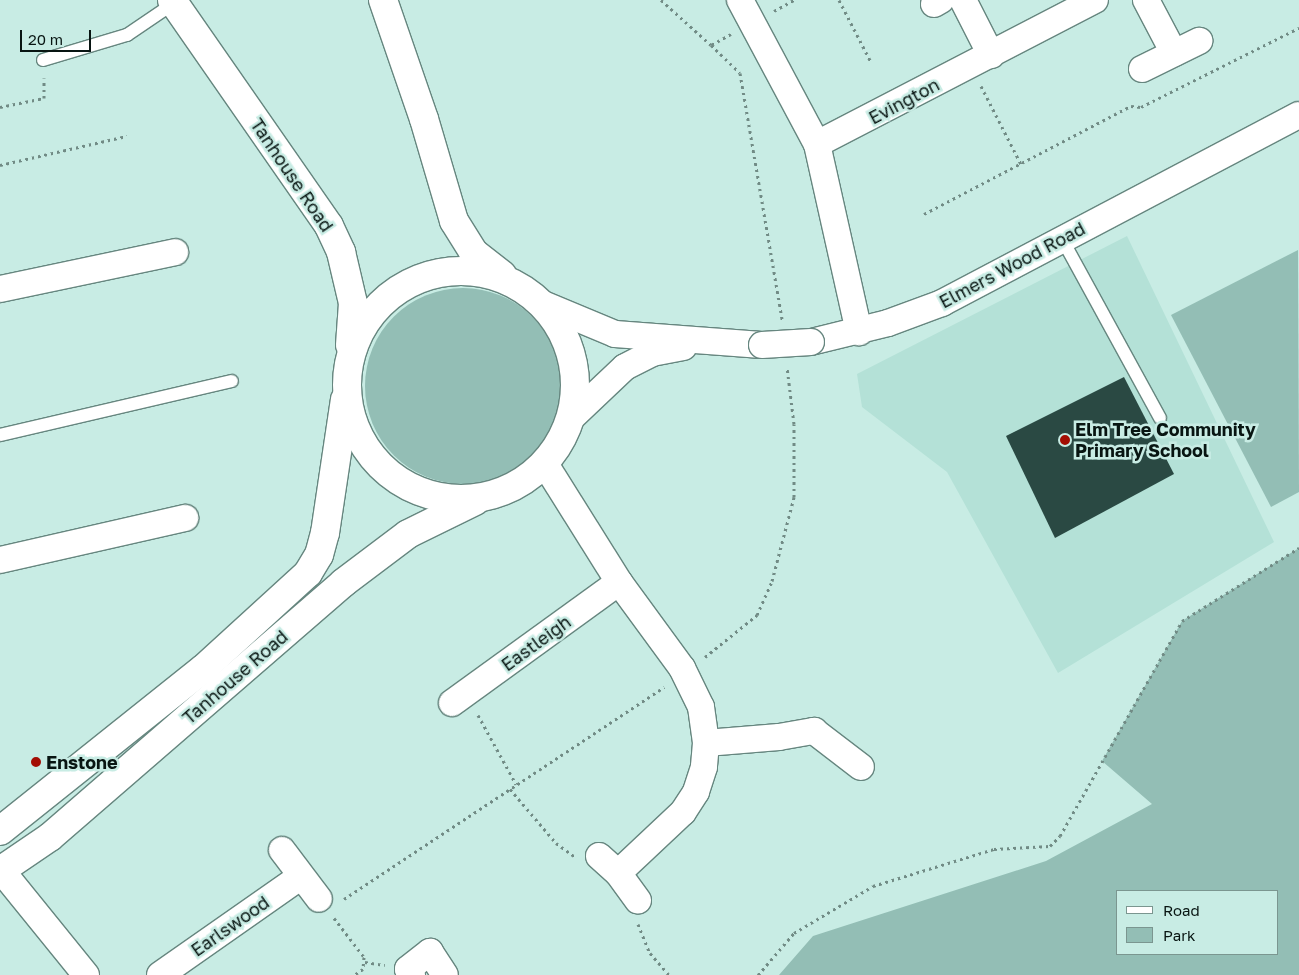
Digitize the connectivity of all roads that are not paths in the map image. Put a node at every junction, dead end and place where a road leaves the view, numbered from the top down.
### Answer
1 (383, 0) edge
2 (740, 0) edge
3 (963, 0) edge
4 (1095, 0) edge
5 (1146, 0) edge
6 (173, 2) edge
7 (1199, 40) dead end
8 (1174, 54) junction
9 (43, 60) road end
10 (980, 60) junction
11 (1142, 69) dead end
12 (1299, 115) edge
13 (817, 144) junction
14 (1062, 239) junction
15 (175, 252) dead end
16 (511, 282) junction
17 (0, 289) edge
18 (543, 304) junction
19 (859, 332) junction
20 (703, 342) junction
21 (232, 381) dead end
22 (347, 382) junction
23 (571, 418) junction
24 (1160, 418) dead end
25 (0, 435) edge
26 (544, 464) junction
27 (481, 499) junction
28 (185, 518) dead end
29 (0, 560) edge
30 (619, 582) junction
31 (459, 698) road end
32 (706, 742) junction
33 (861, 767) dead end
34 (13, 813) edge
35 (0, 831) edge
36 (282, 850) dead end
37 (0, 871) edge
38 (300, 877) junction
39 (638, 901) road end
40 (323, 904) road end
41 (86, 975) edge
42 (160, 975) edge
43 (412, 975) edge
44 (446, 975) edge

1 - 16 street
2 - 13 street
3 - 10 street
4 - 10 street, Evington
5 - 8 street
6 - 9 lane
6 - 22 street, Tanhouse Road
7 - 8 street
8 - 11 street
10 - 13 street, Evington
12 - 14 street, Elmers Wood Road
13 - 19 street
14 - 19 street, Elmers Wood Road
14 - 24 lane
15 - 17 street
16 - 18 street
16 - 22 street
18 - 20 street, Elmers Wood Road
18 - 23 street
19 - 20 street, Elmers Wood Road, bridge
20 - 23 street, Elmers Wood Road
21 - 25 lane
22 - 27 street
22 - 34 street, Tanhouse Road
23 - 26 street
26 - 27 street
26 - 30 street
27 - 37 street, Tanhouse Road
28 - 29 street
30 - 31 street, Eastleigh
30 - 32 street
32 - 33 street
32 - 39 street
34 - 35 street, Tanhouse Road
36 - 38 street
37 - 41 street
38 - 40 street
38 - 42 street, Earlswood
43 - 44 street

